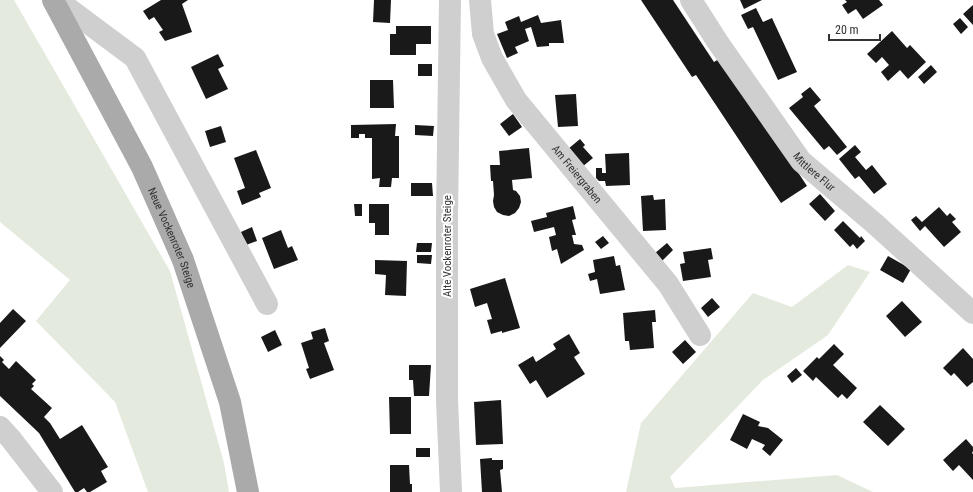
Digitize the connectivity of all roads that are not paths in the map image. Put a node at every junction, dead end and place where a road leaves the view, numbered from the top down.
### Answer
1 (53, 0) edge
2 (57, 0) edge
3 (450, 0) edge
4 (480, 0) edge
5 (691, 0) edge
6 (266, 304) dead end
7 (973, 313) edge
8 (700, 335) dead end
9 (0, 427) edge
10 (52, 492) edge
11 (248, 492) edge
12 (452, 492) edge

1 - 11 main road, Neue Vockenroter Steige
2 - 6 street
3 - 12 street, Alte Vockenroter Steige
4 - 8 street, Am Freiergraben
5 - 7 street, Mittlere Flur
9 - 10 street

